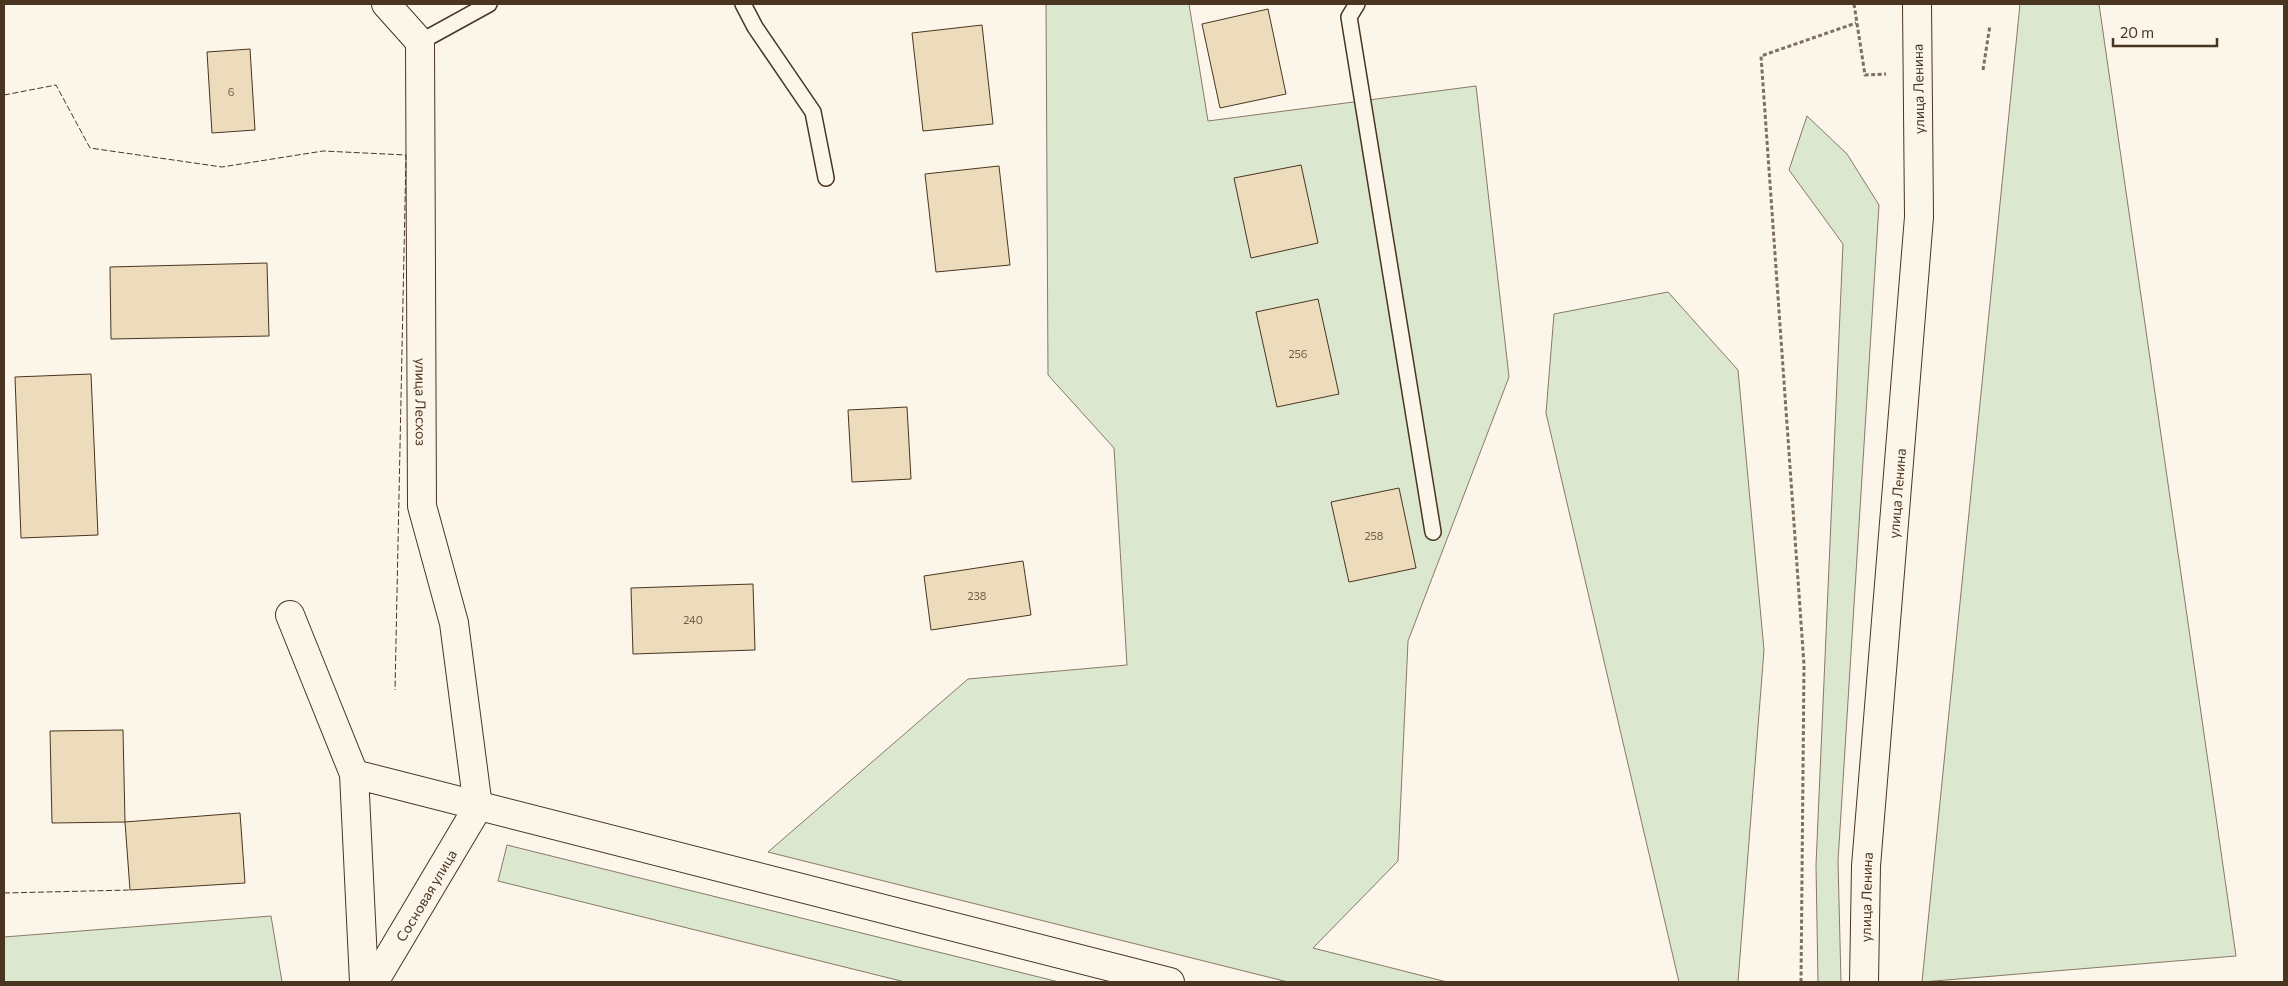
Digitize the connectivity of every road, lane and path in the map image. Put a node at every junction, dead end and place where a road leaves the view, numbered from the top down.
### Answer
1 (386, 4) edge
2 (489, 4) edge
3 (742, 4) edge
4 (1357, 4) edge
5 (1854, 4) edge
6 (1917, 4) edge
7 (1856, 23) junction
8 (1990, 25) dead end
9 (420, 42) junction
10 (1983, 70) dead end
11 (1887, 74) dead end
12 (826, 178) dead end
13 (1433, 532) dead end
14 (290, 615) dead end
15 (354, 774) junction
16 (478, 808) junction
17 (364, 982) edge
18 (374, 982) edge
19 (1170, 982) edge
20 (1801, 982) edge
21 (1864, 982) edge

1 - 9 street
2 - 9 lane
3 - 12 lane
4 - 13 lane
5 - 7 path
6 - 21 street, улица Ленина
7 - 11 path
7 - 20 path
8 - 10 path
9 - 16 street, улица Лесхоз
14 - 15 street
15 - 16 street
15 - 17 street
16 - 18 street, Сосновая улица
16 - 19 street

